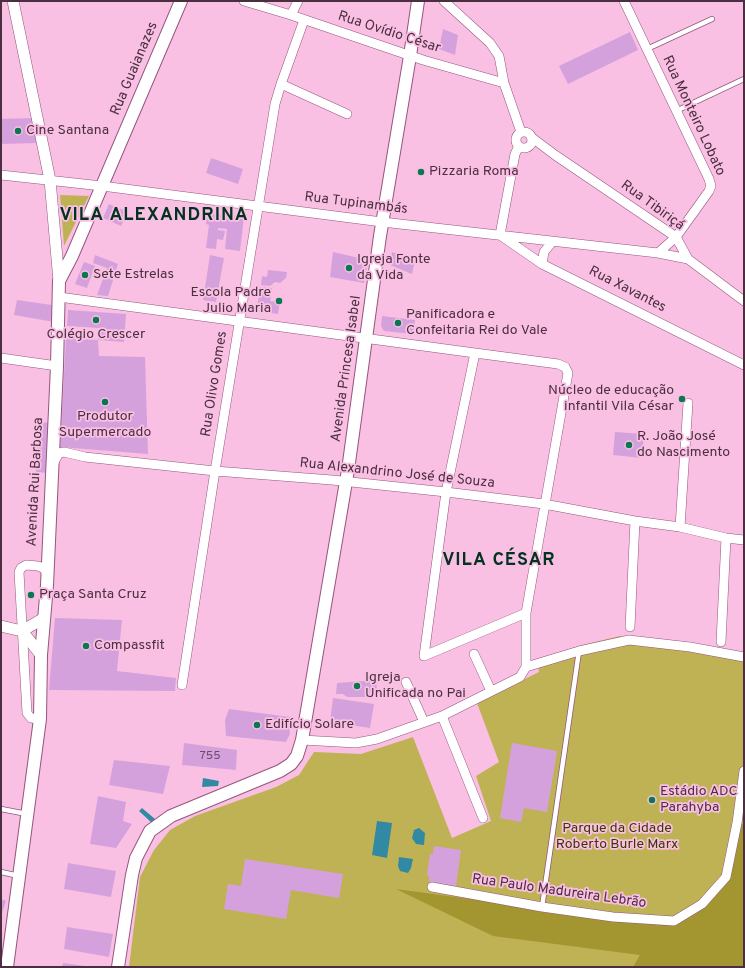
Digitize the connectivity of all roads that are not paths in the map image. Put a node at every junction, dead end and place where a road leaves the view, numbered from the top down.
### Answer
1 (13, 1) edge
2 (181, 1) edge
3 (244, 1) edge
4 (298, 1) edge
5 (418, 1) edge
6 (444, 1) edge
7 (624, 1) edge
8 (291, 15) junction
9 (712, 19) dead end
10 (304, 20) junction
11 (647, 49) junction
12 (410, 56) junction
13 (744, 79) edge
14 (504, 83) junction
15 (281, 84) junction
16 (676, 111) junction
17 (347, 114) dead end
18 (521, 132) junction
19 (532, 137) junction
20 (519, 146) junction
21 (529, 146) junction
22 (555, 155) junction
23 (1, 175) edge
24 (50, 180) junction
25 (102, 186) junction
26 (258, 206) junction
27 (382, 222) junction
28 (500, 235) junction
29 (676, 237) junction
30 (552, 242) junction
31 (658, 253) junction
32 (688, 259) junction
33 (542, 264) junction
34 (59, 281) junction
35 (59, 297) junction
36 (744, 301) edge
37 (239, 322) junction
38 (366, 338) junction
39 (475, 353) junction
40 (1, 358) edge
41 (744, 365) edge
42 (57, 366) junction
43 (688, 403) dead end
44 (52, 466) junction
45 (215, 471) junction
46 (345, 482) junction
47 (446, 492) junction
48 (544, 504) junction
49 (635, 521) junction
50 (680, 527) junction
51 (726, 538) junction
52 (744, 540) edge
53 (47, 572) junction
54 (526, 613) junction
55 (44, 618) junction
56 (1, 626) edge
57 (630, 627) dead end
58 (22, 631) junction
59 (721, 642) dead end
60 (579, 651) junction
61 (474, 654) dead end
62 (41, 655) junction
63 (744, 657) edge
64 (526, 668) junction
65 (406, 682) dead end
66 (182, 685) dead end
67 (491, 691) junction
68 (442, 716) junction
69 (40, 719) junction
70 (424, 722) junction
71 (302, 740) junction
72 (744, 771) edge
73 (1, 809) edge
74 (28, 814) junction
75 (483, 818) dead end
76 (1, 872) edge
77 (19, 876) junction
78 (432, 887) dead end
79 (542, 907) junction
80 (5, 964) edge
81 (118, 967) edge

1 - 24 street, Avenida Rui Barbosa
2 - 25 main road, Rua Guaianazes
3 - 8 street, Rua Ovídio César
4 - 8 street
5 - 12 main road, Avenida Princesa Isabel
6 - 14 street
7 - 11 street, Rua Monteiro Lobato
8 - 10 street, Rua Ovídio César
9 - 11 lane
10 - 12 street, Rua Ovídio César
10 - 15 street, Rua Olivo Gomes
11 - 16 street, Rua Monteiro Lobato
12 - 14 street, Rua Ovídio César
12 - 27 main road, Avenida Princesa Isabel
13 - 16 lane
14 - 18 street
15 - 17 street
15 - 26 street, Rua Olivo Gomes
16 - 29 street, Rua Monteiro Lobato
18 - 19 street
18 - 20 street
19 - 21 street
19 - 22 street, Rua Tibiriçá
20 - 21 street
20 - 28 street
21 - 22 street, Rua Tibiriçá
22 - 29 street, Rua Tibiriçá
23 - 24 street, Rua Tupinambás
24 - 25 street, Rua Tupinambás
24 - 34 street, Avenida Rui Barbosa
25 - 26 street, Rua Tupinambás
25 - 34 main road, Rua Guaianazes
26 - 27 street, Rua Tupinambás
26 - 37 street, Rua Olivo Gomes
27 - 28 street, Rua Tupinambás
27 - 38 main road, Avenida Princesa Isabel
28 - 30 street, Rua Tupinambás
28 - 33 street, Rua Xavantes
29 - 31 street
29 - 32 street, Rua Tibiriçá
30 - 31 street, Rua Tupinambás
30 - 33 street
31 - 32 street, Rua Tupinambás
32 - 36 street, Rua Tibiriçá
33 - 41 street, Rua Xavantes
34 - 35 main road, Avenida Rui Barbosa
35 - 37 street
35 - 42 main road, Avenida Rui Barbosa
37 - 38 street
37 - 45 street, Rua Olivo Gomes
38 - 39 street
38 - 46 main road, Avenida Princesa Isabel
39 - 47 street
39 - 48 street
40 - 42 street
42 - 44 main road, Avenida Rui Barbosa
43 - 50 street
44 - 45 street, Rua Alexandrino José de Souza
44 - 53 main road, Avenida Rui Barbosa
45 - 46 street, Rua Alexandrino José de Souza
45 - 66 street, Rua Olivo Gomes
46 - 47 street, Rua Alexandrino José de Souza
46 - 71 main road, Avenida Princesa Isabel
47 - 48 street, Rua Alexandrino José de Souza
47 - 54 street
48 - 49 street, Rua Alexandrino José de Souza
48 - 54 street
49 - 50 street, Rua Alexandrino José de Souza
49 - 57 street
50 - 51 street, Rua Alexandrino José de Souza
51 - 52 street, Rua Alexandrino José de Souza
51 - 59 street
53 - 55 main road, Avenida Rui Barbosa
53 - 58 street
54 - 64 street
55 - 58 street
55 - 62 main road, Avenida Rui Barbosa
56 - 58 street
58 - 62 street
58 - 69 street
60 - 63 street
60 - 64 street
60 - 79 lane
61 - 67 street
62 - 69 main road, Avenida Rui Barbosa
64 - 67 street
65 - 70 street
67 - 68 street
68 - 70 street
68 - 75 street
69 - 74 main road, Avenida Rui Barbosa
70 - 71 street
71 - 81 main road, Avenida Princesa Isabel
72 - 79 street, Rua Paulo Madureira Lebrão
73 - 74 lane
74 - 77 main road, Avenida Rui Barbosa
76 - 77 lane
77 - 80 main road, Avenida Rui Barbosa
78 - 79 street, Rua Paulo Madureira Lebrão

